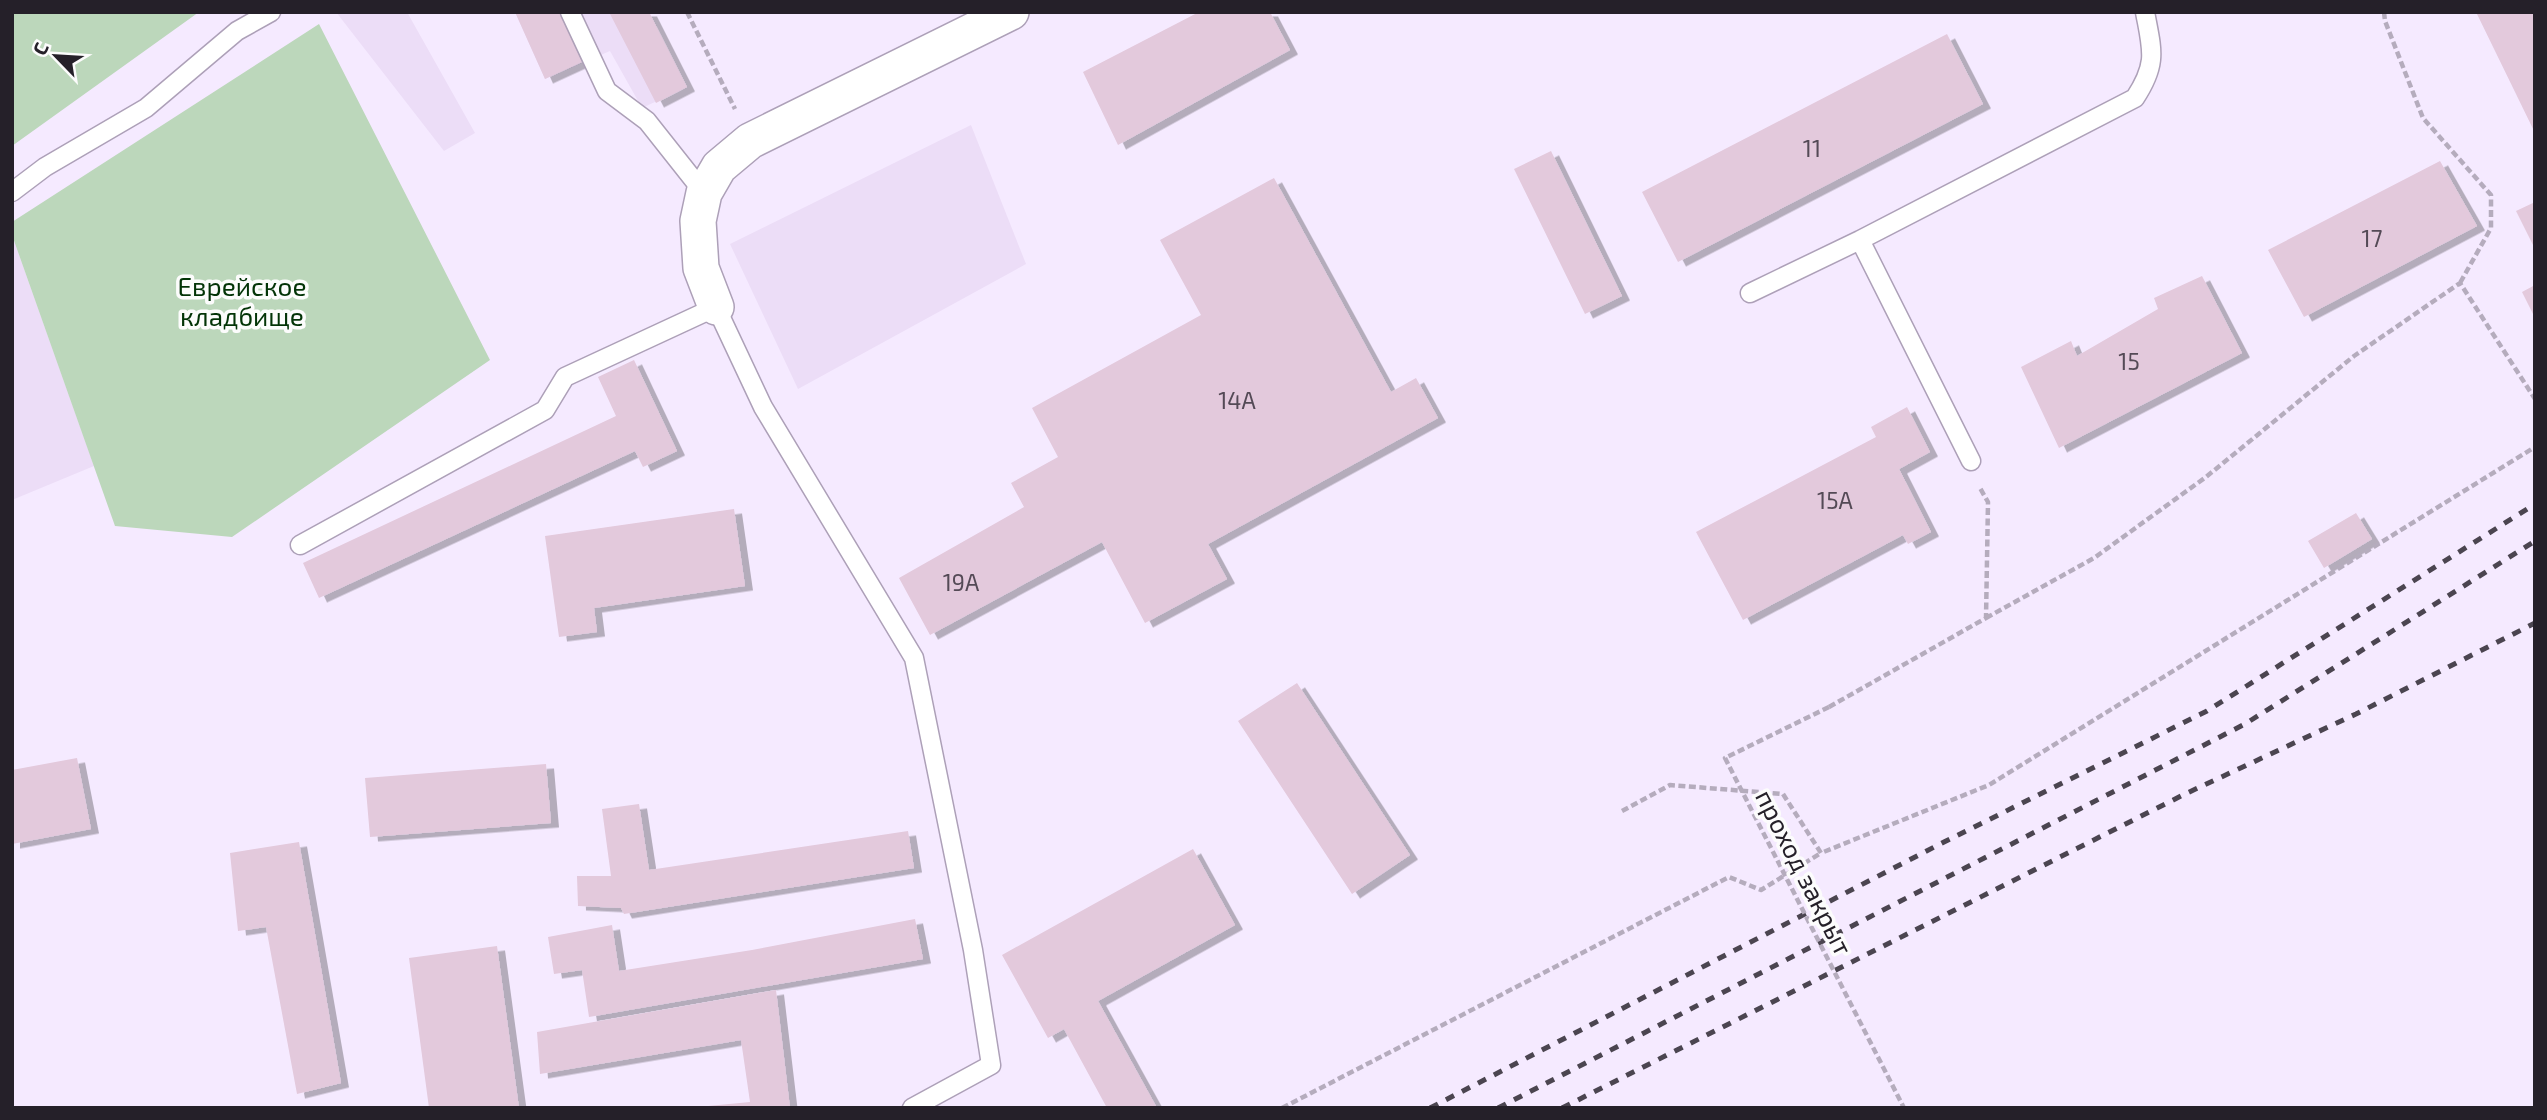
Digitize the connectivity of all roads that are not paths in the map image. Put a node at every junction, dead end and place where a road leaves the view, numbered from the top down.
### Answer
1 (271, 12) edge
2 (570, 12) edge
3 (1011, 12) edge
4 (2145, 12) edge
5 (12, 192) edge
6 (704, 192) junction
7 (1860, 240) junction
8 (1750, 293) dead end
9 (716, 307) junction
10 (1970, 461) road end
11 (300, 545) dead end
12 (912, 1108) edge

1 - 5 lane
2 - 6 lane
3 - 6 street
4 - 7 lane
6 - 9 street
7 - 8 lane
7 - 10 lane
9 - 11 lane
9 - 12 lane

